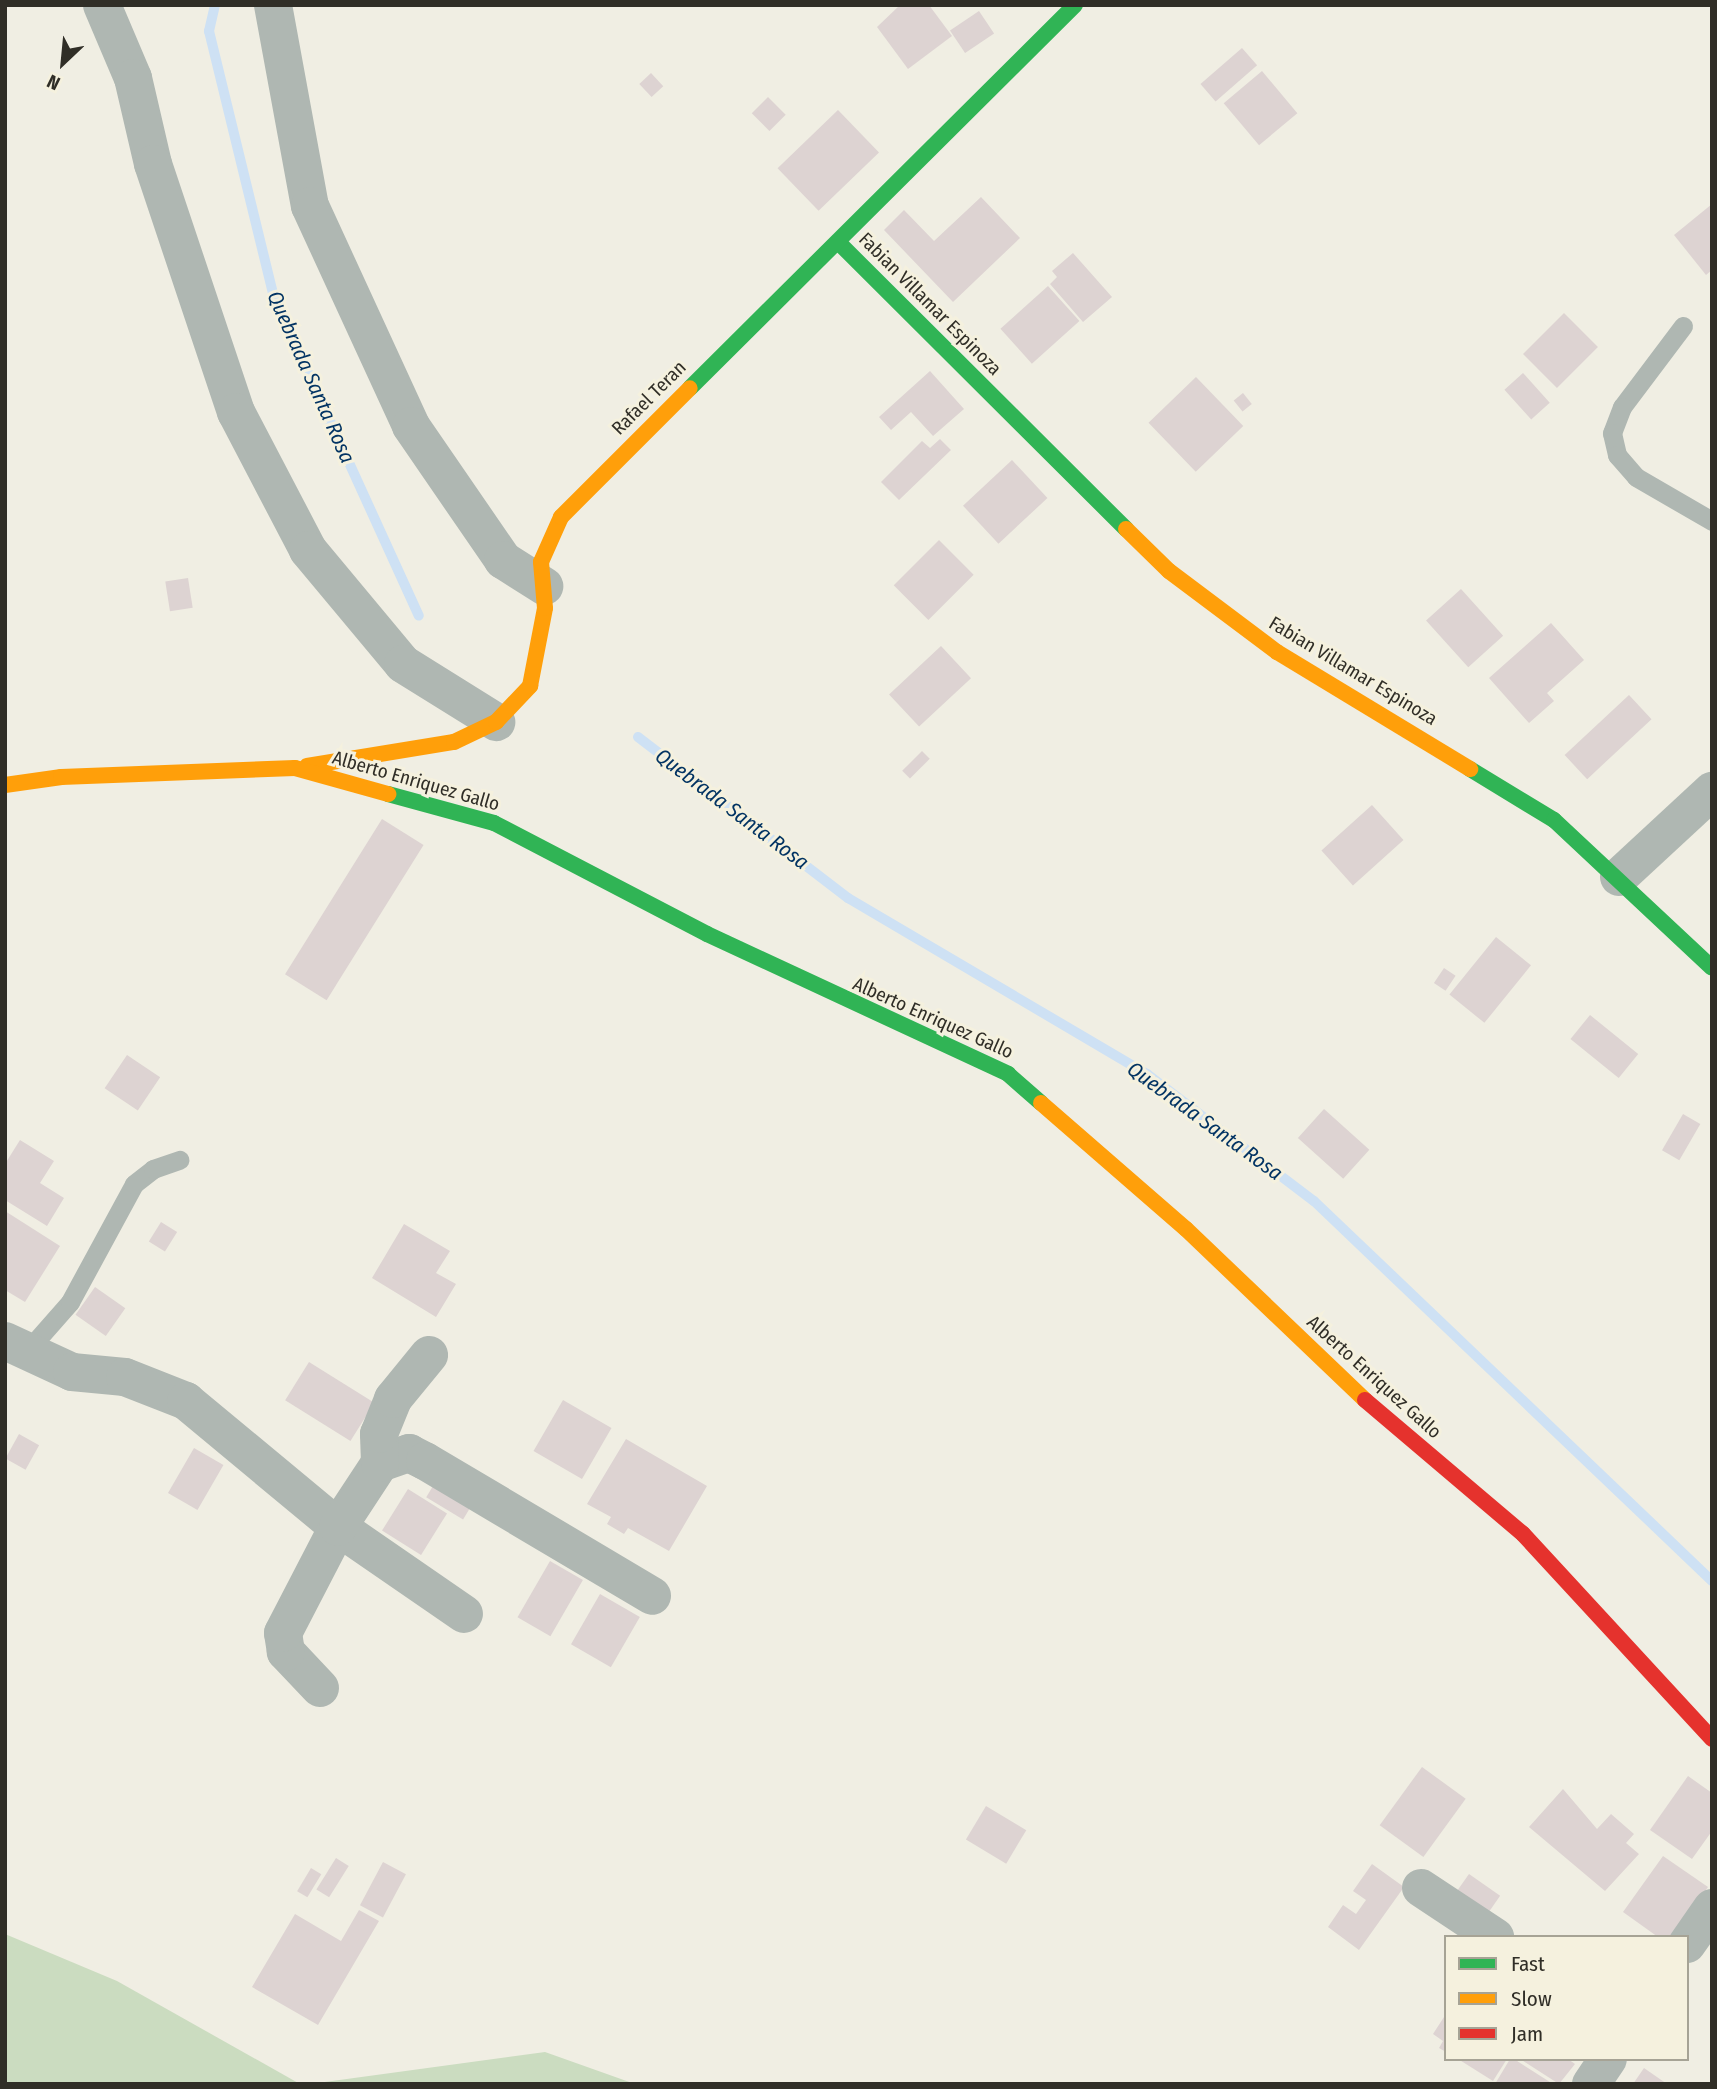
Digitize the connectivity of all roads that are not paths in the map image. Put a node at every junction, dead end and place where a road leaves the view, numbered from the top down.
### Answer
1 (102, 5) edge
2 (273, 5) edge
3 (1075, 5) edge
4 (838, 243) junction
5 (1682, 326) dead end
6 (1712, 521) edge
7 (544, 586) junction
8 (496, 722) junction
9 (295, 768) junction
10 (5, 785) edge
11 (1712, 791) edge
12 (1619, 877) junction
13 (1712, 968) edge
14 (179, 1160) dead end
15 (16, 1346) edge
16 (429, 1354) dead end
17 (380, 1463) junction
18 (338, 1527) junction
19 (652, 1597) dead end
20 (464, 1614) dead end
21 (320, 1688) dead end
22 (1712, 1739) edge
23 (1421, 1888) dead end
24 (1712, 1908) edge
25 (1491, 1935) edge
26 (1689, 1941) edge
27 (1607, 2061) edge
28 (1591, 2084) edge

1 - 8 street
2 - 7 street
3 - 4 street, Rafael Teran
4 - 7 street, Rafael Teran
4 - 12 street, Fabian Villamar Espinoza
5 - 6 lane
7 - 8 street, Rafael Teran
8 - 9 street, Rafael Teran
9 - 10 street, Alberto Enriquez Gallo
9 - 22 street, Alberto Enriquez Gallo
11 - 12 street
12 - 13 street, Fabian Villamar Espinoza
14 - 15 lane
15 - 18 street
16 - 17 street
17 - 18 street
17 - 19 street
18 - 20 street
18 - 21 street
23 - 25 street
24 - 26 street
27 - 28 street

